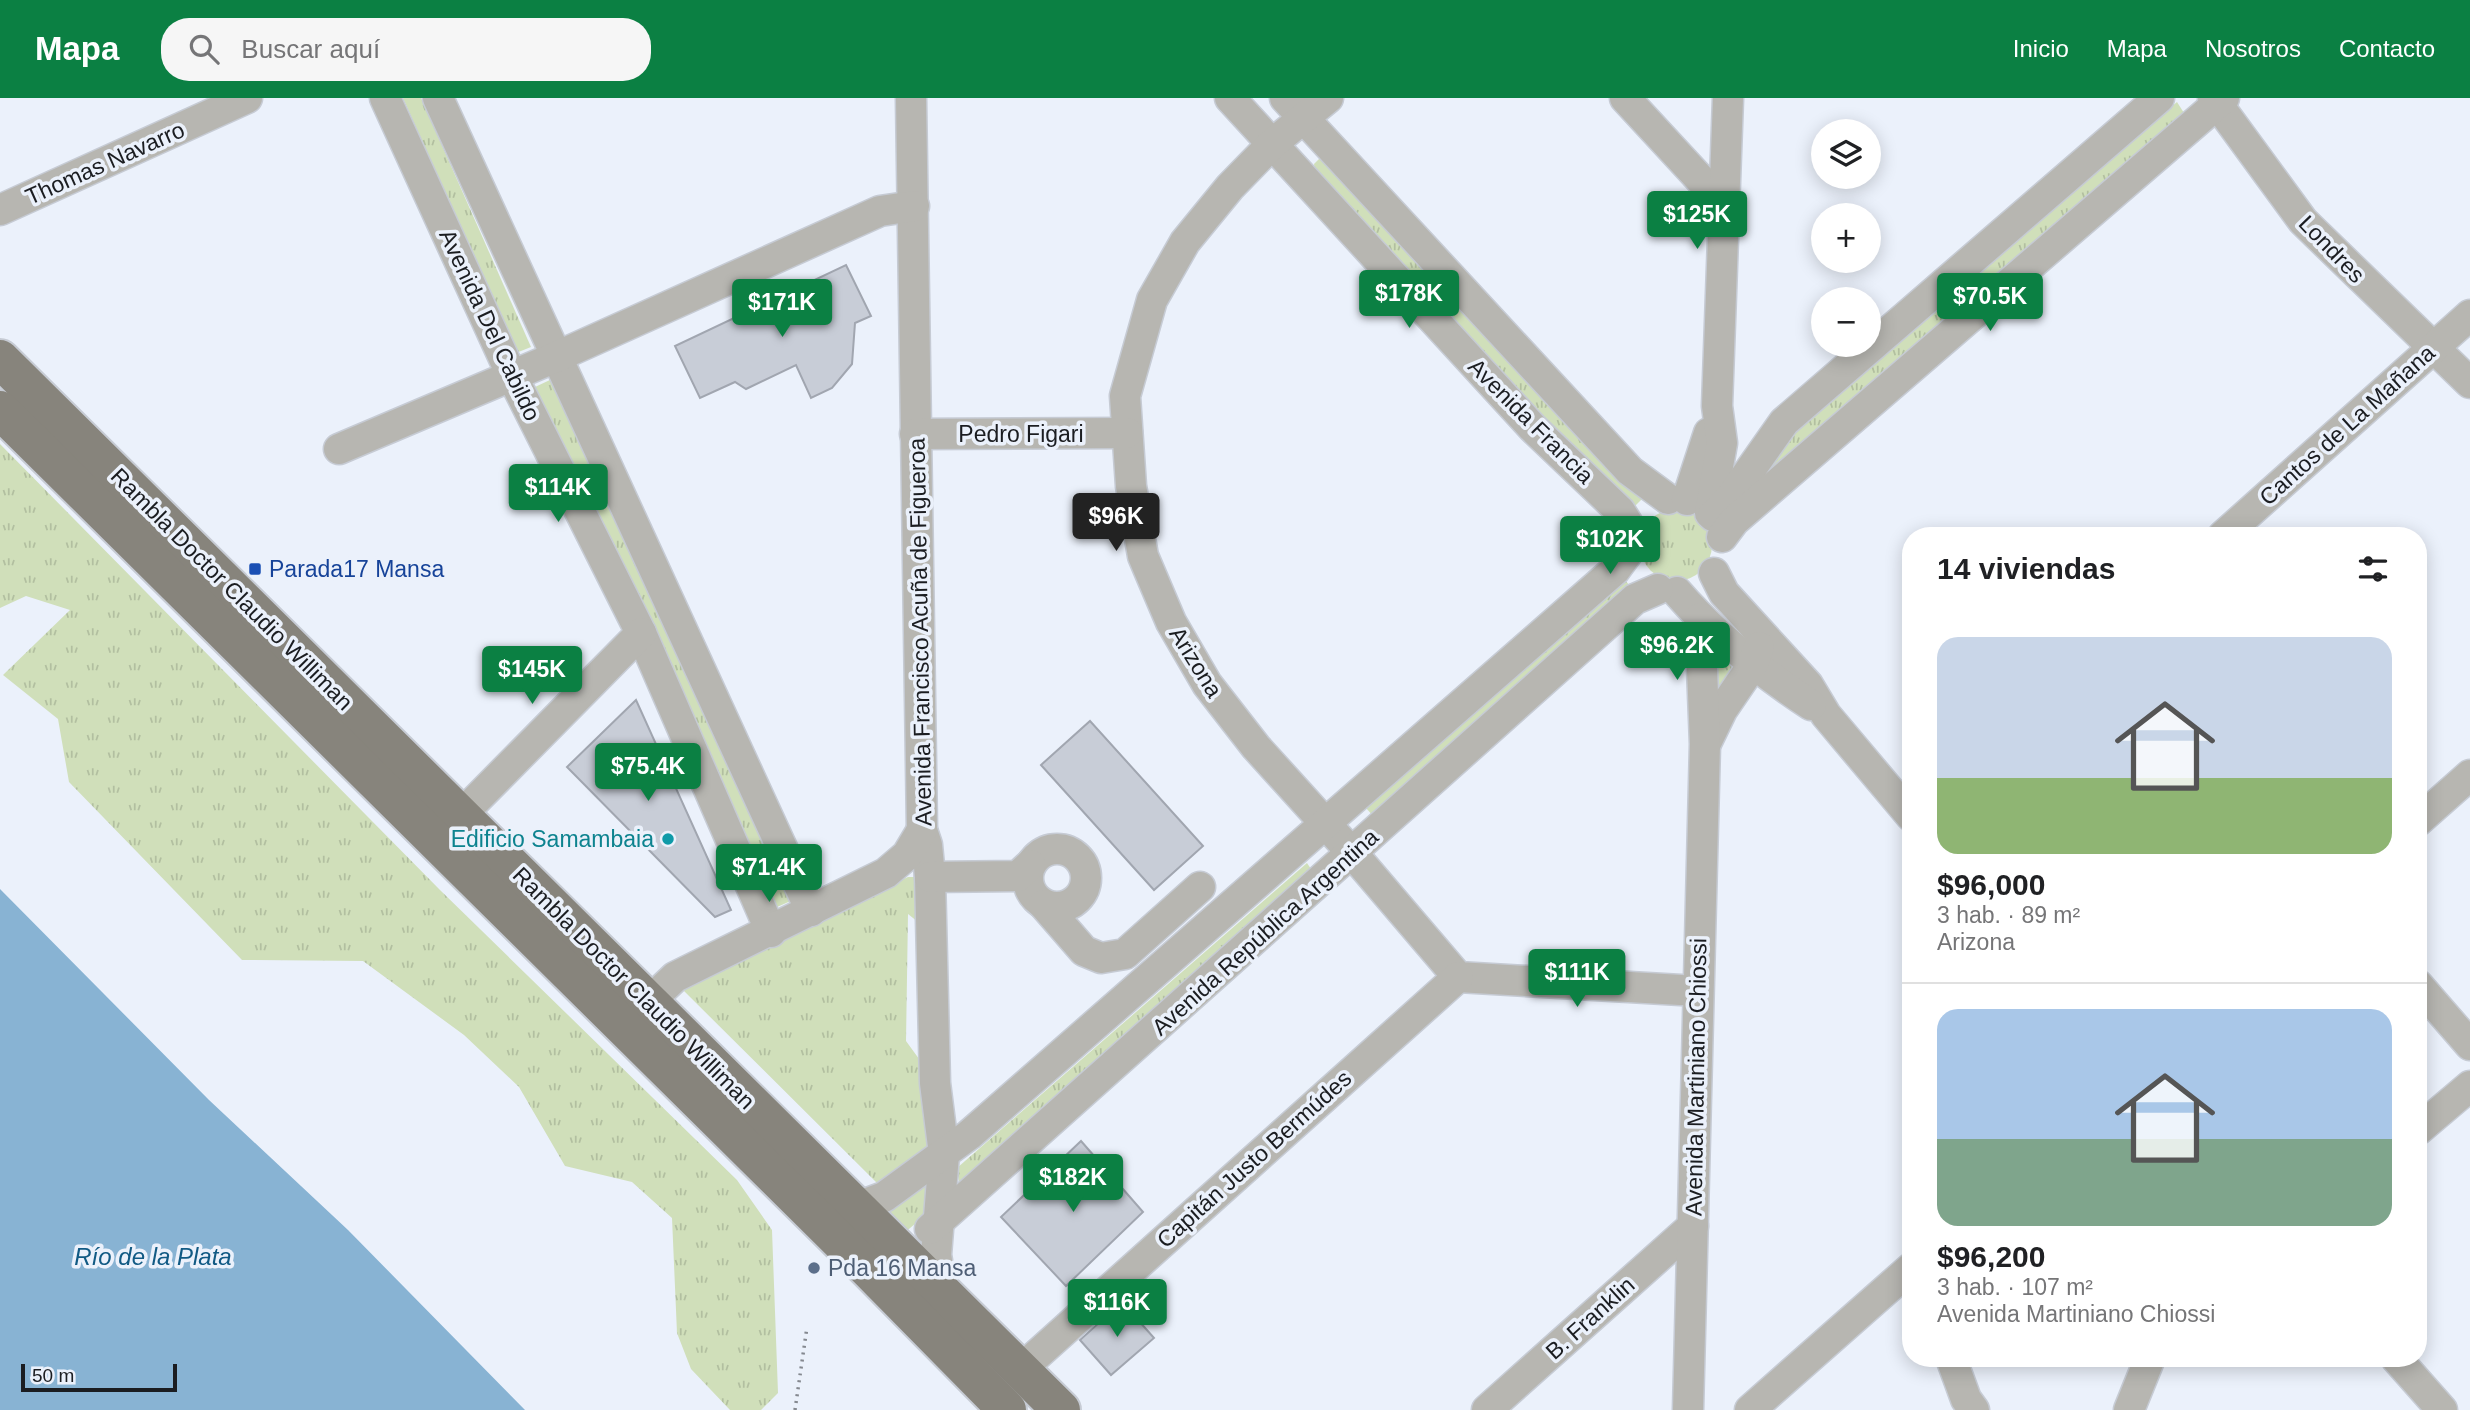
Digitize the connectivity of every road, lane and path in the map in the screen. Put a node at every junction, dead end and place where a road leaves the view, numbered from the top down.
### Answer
1 (247, 98) edge
2 (386, 98) edge
3 (439, 98) edge
4 (911, 98) edge
5 (1230, 98) edge
6 (1328, 98) edge
7 (1625, 98) edge
8 (1728, 98) edge
9 (2159, 98) edge
10 (2217, 100) edge
11 (1294, 108) edge
12 (1272, 144) junction
13 (1724, 205) junction
14 (914, 206) junction
15 (0, 210) edge
16 (2470, 315) edge
17 (2435, 346) junction
18 (556, 356) junction
19 (0, 359) edge
20 (512, 376) junction
21 (2470, 383) edge
22 (0, 410) edge
23 (1127, 433) junction
24 (915, 434) junction
25 (339, 449) dead end
26 (1700, 513) junction
27 (2233, 527) edge
28 (1630, 540) junction
29 (162, 545) junction
30 (1714, 573) junction
31 (1668, 591) junction
32 (1700, 618) junction
33 (1757, 632) junction
34 (640, 633) junction
35 (1752, 666) junction
36 (1826, 715) junction
37 (1705, 744) junction
38 (2470, 775) edge
39 (1902, 804) edge
40 (2427, 813) edge
41 (460, 816) junction
42 (1327, 824) junction
43 (922, 830) junction
44 (1353, 854) junction
45 (1030, 865) junction
46 (930, 887) junction
47 (1200, 887) dead end
48 (1038, 900) junction
49 (811, 911) junction
50 (771, 932) junction
51 (1458, 977) junction
52 (1698, 991) junction
53 (2427, 995) edge
54 (635, 1015) junction
55 (2470, 1045) edge
56 (2470, 1086) edge
57 (2427, 1122) edge
58 (944, 1154) junction
59 (858, 1207) junction
60 (939, 1222) junction
61 (1693, 1226) junction
62 (905, 1253) junction
63 (870, 1271) junction
64 (1902, 1276) edge
65 (942, 1291) junction
66 (807, 1327) dead end
67 (1954, 1367) edge
68 (2146, 1367) edge
69 (2404, 1367) edge
70 (1020, 1370) junction
71 (795, 1410) edge
72 (1007, 1410) edge
73 (1061, 1410) edge
74 (1487, 1410) edge
75 (1688, 1410) edge
76 (1750, 1410) edge
77 (1974, 1410) edge
78 (2129, 1410) edge
79 (2442, 1410) edge

1 - 15 street, Thomas Navarro
2 - 20 street, Avenida Del Cabildo
3 - 18 street, Avenida Del Cabildo
4 - 14 street, Avenida Francisco Acuña de Figueroa
5 - 12 street, Avenida Francia
6 - 11 street, Arizona
7 - 13 street
8 - 13 street
9 - 26 street
10 - 17 street, Londres
10 - 26 street
11 - 12 street, Arizona
11 - 26 street, Avenida Francia
12 - 23 street, Arizona
12 - 28 street, Avenida Francia
13 - 26 street
14 - 18 street
14 - 24 street, Avenida Francisco Acuña de Figueroa
16 - 17 street, Cantos de La Mañana
17 - 21 street, Londres
17 - 27 street, Cantos de La Mañana
18 - 20 street
18 - 49 street, Avenida Del Cabildo
19 - 29 main road, Rambla Doctor Claudio Williman
20 - 25 street
20 - 34 street, Avenida Del Cabildo
22 - 29 main road, Rambla Doctor Claudio Williman
23 - 24 street, Pedro Figari
23 - 42 street, Arizona
24 - 43 street, Avenida Francisco Acuña de Figueroa
26 - 28 street
26 - 30 street
28 - 31 street
28 - 42 street, Avenida República Argentina
29 - 41 main road, Rambla Doctor Claudio Williman
29 - 54 main road, Rambla Doctor Claudio Williman
30 - 31 street
30 - 33 street
31 - 32 street
31 - 44 street, Avenida República Argentina
32 - 35 street
32 - 37 street, Avenida Martiniano Chiossi
33 - 35 street, Avenida Martiniano Chiossi
33 - 36 street
34 - 41 street
34 - 50 street, Avenida Del Cabildo
35 - 36 street
35 - 37 street, Avenida Martiniano Chiossi
36 - 39 street
37 - 52 street, Avenida Martiniano Chiossi
38 - 40 street
41 - 54 main road, Rambla Doctor Claudio Williman
42 - 44 street, Arizona
42 - 58 street, Avenida República Argentina
43 - 46 street, Avenida Francisco Acuña de Figueroa
43 - 49 street
44 - 51 street, Arizona
44 - 60 street, Avenida República Argentina
45 - 46 street
45 - 48 street
45 - 48 street
46 - 48 street
46 - 58 street, Avenida Francisco Acuña de Figueroa
47 - 48 street
49 - 50 street
50 - 54 street
51 - 52 street
51 - 70 street, Capitán Justo Bermúdes
52 - 61 street, Avenida Martiniano Chiossi
53 - 55 street
54 - 59 main road, Rambla Doctor Claudio Williman
54 - 63 main road, Rambla Doctor Claudio Williman
56 - 57 street
58 - 59 street, Avenida República Argentina
58 - 60 street, Avenida Francisco Acuña de Figueroa
59 - 62 main road, Rambla Doctor Claudio Williman
60 - 62 street, Avenida República Argentina
60 - 65 street, Avenida Francisco Acuña de Figueroa
61 - 74 street, B. Franklin
61 - 75 street, Avenida Martiniano Chiossi
62 - 63 street, Avenida República Argentina
62 - 65 main road, Rambla Doctor Claudio Williman
63 - 72 main road, Rambla Doctor Claudio Williman
64 - 76 street
65 - 70 main road, Rambla Doctor Claudio Williman
66 - 71 path
67 - 77 street
68 - 78 street
69 - 79 street
70 - 73 main road, Rambla Doctor Claudio Williman

